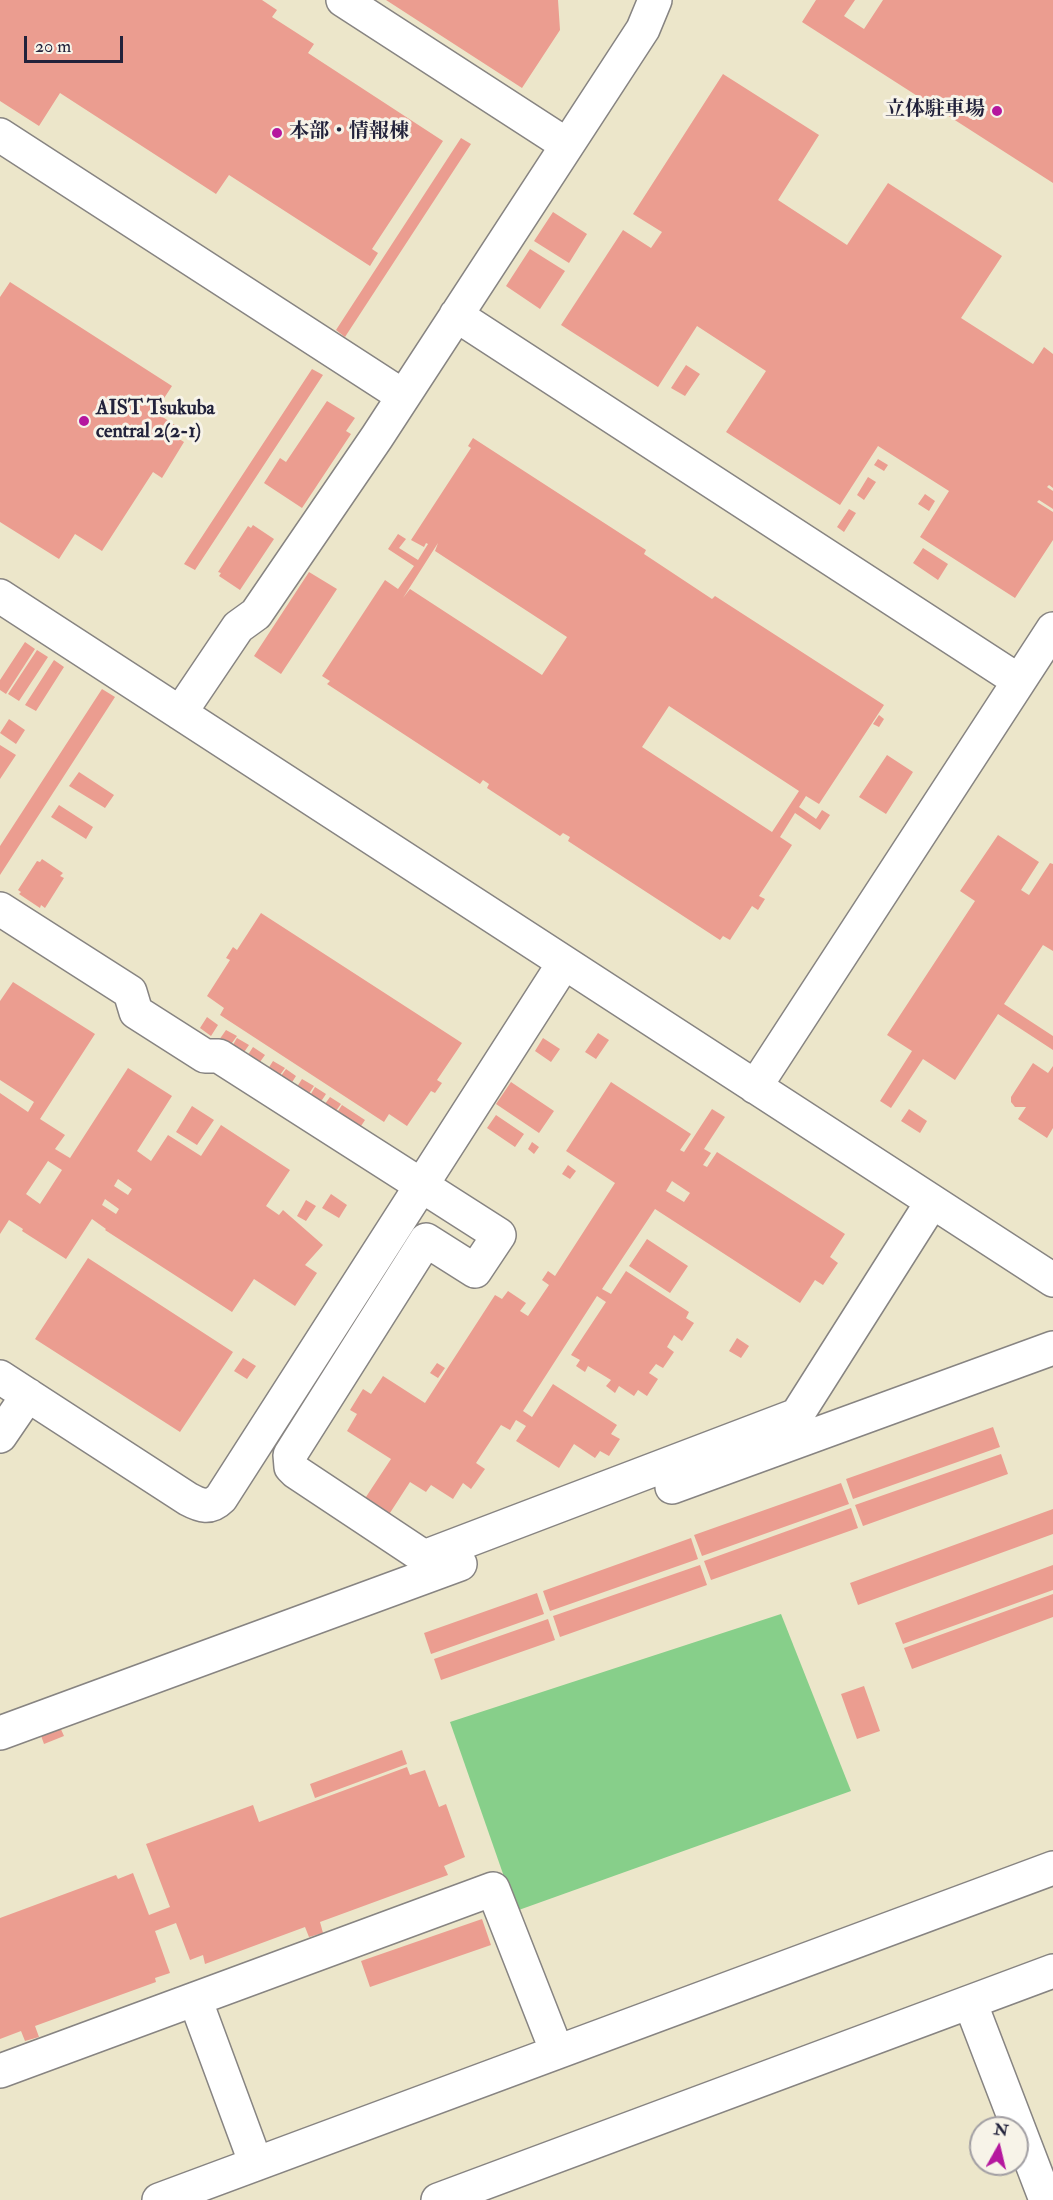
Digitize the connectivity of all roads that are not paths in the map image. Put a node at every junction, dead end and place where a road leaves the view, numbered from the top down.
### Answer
1 (343, 0) edge
2 (655, 0) edge
3 (0, 135) edge
4 (567, 146) junction
5 (456, 315) junction
6 (403, 396) junction
7 (0, 596) edge
8 (1053, 629) edge
9 (1019, 681) junction
10 (180, 713) junction
11 (0, 909) edge
12 (564, 963) junction
13 (755, 1087) junction
14 (422, 1186) junction
15 (932, 1202) junction
16 (1053, 1280) edge
17 (1053, 1348) edge
18 (0, 1377) edge
19 (28, 1395) junction
20 (0, 1436) edge
21 (0, 1733) edge
22 (1053, 1868) edge
23 (1053, 1971) edge
24 (195, 1999) junction
25 (969, 2002) junction
26 (557, 2052) junction
27 (0, 2071) edge
28 (256, 2164) junction
29 (159, 2200) edge
30 (438, 2200) edge
31 (1046, 2200) edge

1 - 4 street
2 - 4 street
3 - 6 street
4 - 5 street
5 - 6 street
5 - 9 street
6 - 10 street
7 - 10 street
8 - 9 street
9 - 13 street
10 - 12 street
11 - 14 street
12 - 13 street
12 - 14 street
13 - 15 street
14 - 15 street
14 - 19 street
15 - 16 street
17 - 21 street
18 - 19 street
19 - 20 street
22 - 26 street
23 - 25 street
24 - 26 street
24 - 27 street
24 - 28 street
25 - 30 street
25 - 31 street
26 - 28 street
28 - 29 street

